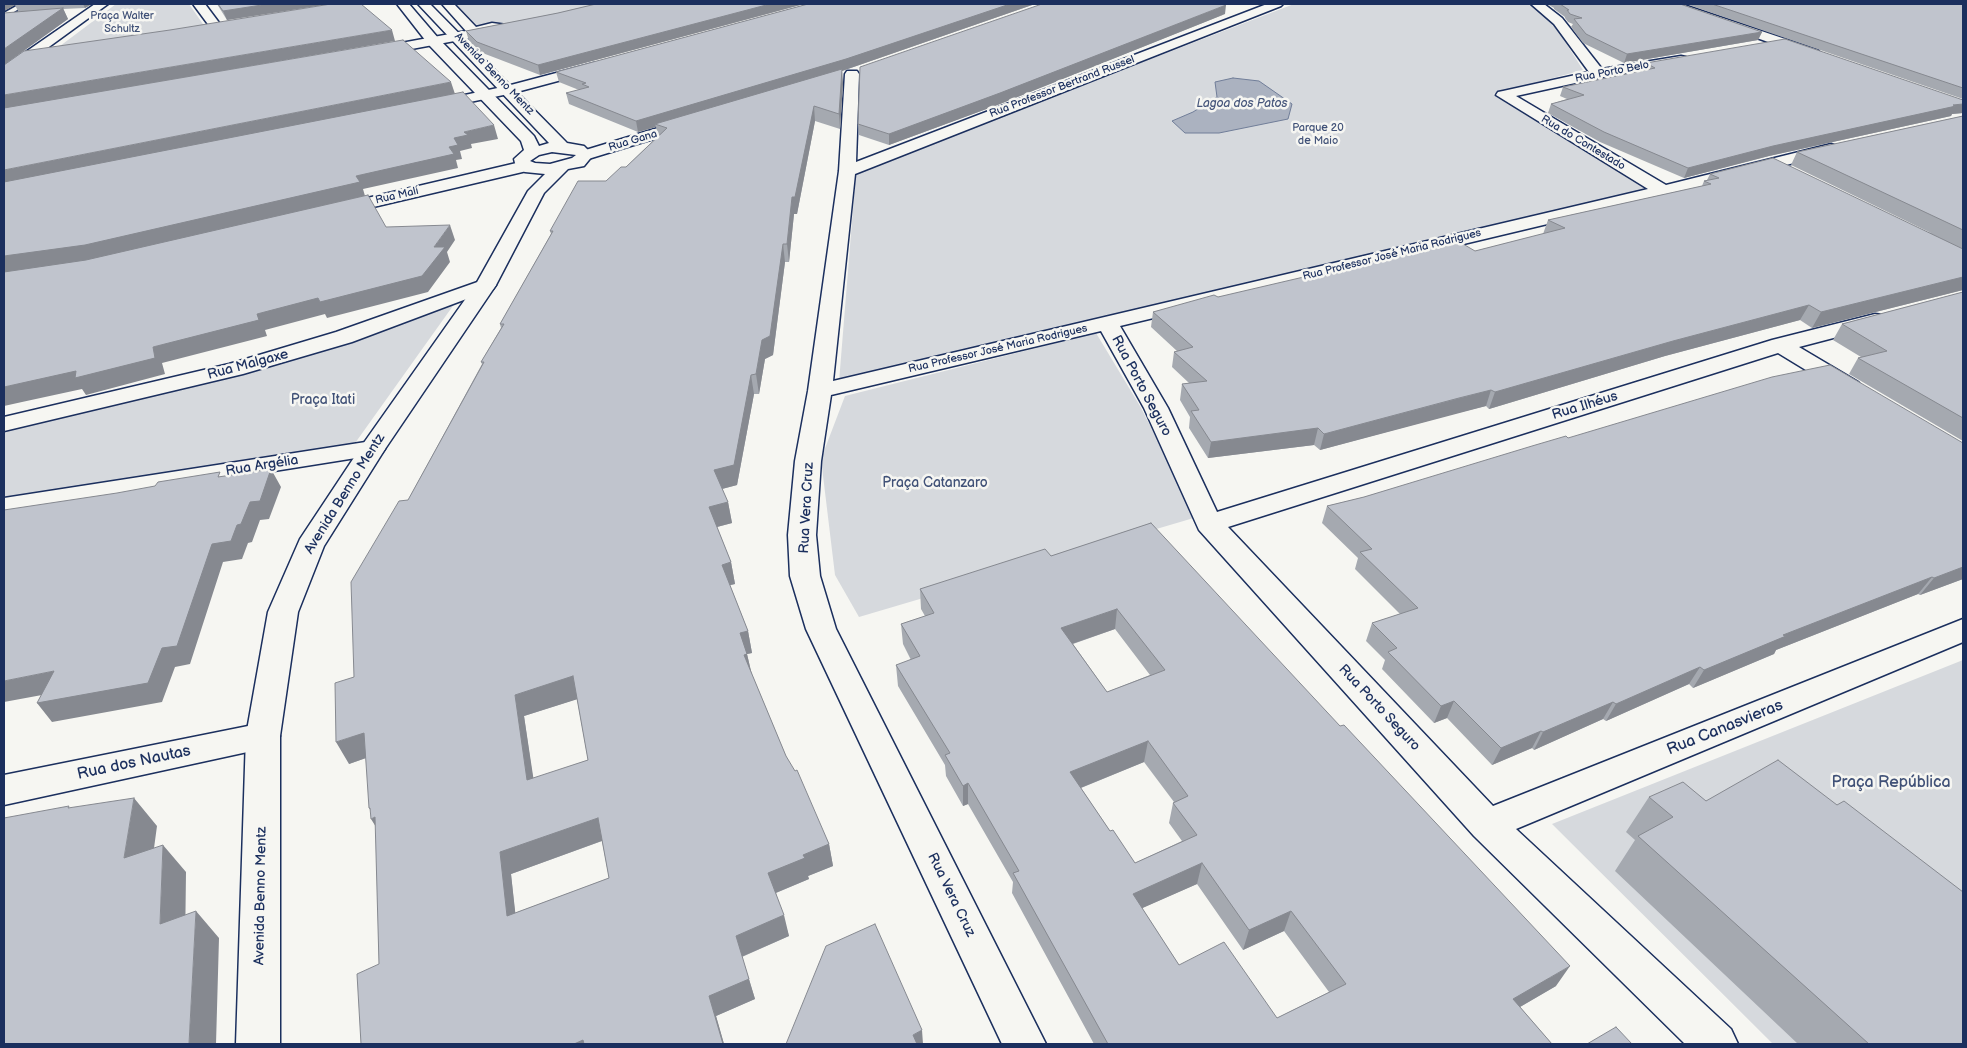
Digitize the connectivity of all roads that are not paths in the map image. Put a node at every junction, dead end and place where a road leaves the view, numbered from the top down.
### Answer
1 (102, 4) edge
2 (199, 4) edge
3 (403, 4) edge
4 (424, 4) edge
5 (448, 4) edge
6 (1537, 4) edge
7 (1670, 4) edge
8 (21, 5) edge
9 (1265, 6) edge
10 (4, 8) edge
11 (89, 13) junction
12 (70, 14) dead end
13 (32, 16) edge
14 (4, 17) edge
15 (198, 31) edge
16 (458, 37) junction
17 (434, 42) junction
18 (1782, 42) junction
19 (1752, 47) edge
20 (55, 53) edge
21 (356, 55) edge
22 (26, 57) junction
23 (1694, 57) edge
24 (1827, 58) edge
25 (603, 64) edge
26 (4, 73) edge
27 (1598, 74) junction
28 (833, 80) edge
29 (508, 90) junction
30 (487, 95) junction
31 (1503, 96) joint
32 (419, 108) edge
33 (709, 118) edge
34 (562, 146) junction
35 (1846, 146) edge
36 (585, 155) junction
37 (1768, 164) junction
38 (560, 168) joint
39 (532, 169) junction
40 (847, 171) junction
41 (1795, 176) edge
42 (1663, 191) junction
43 (314, 216) edge
44 (486, 285) junction
45 (1896, 315) edge
46 (1108, 324) junction
47 (1780, 345) junction
48 (820, 391) junction
49 (1872, 400) edge
50 (4, 424) edge
51 (372, 449) junction
52 (4, 506) edge
53 (1209, 524) junction
54 (1963, 630) edge
55 (264, 736) junction
56 (4, 790) edge
57 (1487, 825) junction
58 (258, 1044) edge
59 (1024, 1044) edge
60 (1716, 1044) edge

1 - 11 street
2 - 15 street
3 - 17 street, Avenida Benno Mentz
4 - 16 street, Avenida Benno Mentz
5 - 16 street
6 - 27 street
7 - 18 street
8 - 10 lane
8 - 14 lane
9 - 40 street, Rua Professor Bertrand Russel
11 - 12 street
11 - 22 street
13 - 14 street
16 - 17 street
16 - 29 street, Avenida Benno Mentz
17 - 21 street
17 - 30 street, Avenida Benno Mentz
18 - 19 street
18 - 24 street
20 - 22 street
22 - 26 street
23 - 27 street, Rua Porto Belo
25 - 29 street
27 - 31 street, Rua Porto Belo
28 - 40 street, Rua Vera Cruz
29 - 30 street
29 - 34 street, Avenida Benno Mentz
30 - 32 street
30 - 39 street, Avenida Benno Mentz
31 - 42 street, Rua do Contestado
33 - 36 street, Rua Gana
34 - 36 street
34 - 39 street, Rua Mali
35 - 37 street, Rua Professor José Maria Rodrigues
36 - 38 street, Rua Gana
37 - 41 street
37 - 42 street, Rua Professor José Maria Rodrigues
38 - 39 street, Avenida Benno Mentz
39 - 43 street, Rua Mali
39 - 44 street, Avenida Benno Mentz
40 - 48 street, Rua Vera Cruz
42 - 46 street, Rua Professor José Maria Rodrigues
44 - 50 street, Rua Malgaxe
44 - 51 street, Avenida Benno Mentz
45 - 47 street, Rua Ilhéus
46 - 48 street, Rua Professor José Maria Rodrigues
46 - 53 street, Rua Porto Seguro
47 - 49 street
47 - 53 street, Rua Ilhéus
48 - 59 street, Rua Vera Cruz
51 - 52 street, Rua Argélia
51 - 55 street, Avenida Benno Mentz
53 - 57 street, Rua Porto Seguro
54 - 57 street, Rua Canasvieras
55 - 56 street, Rua dos Nautas
55 - 58 street, Avenida Benno Mentz
57 - 60 street, Rua Porto Seguro

